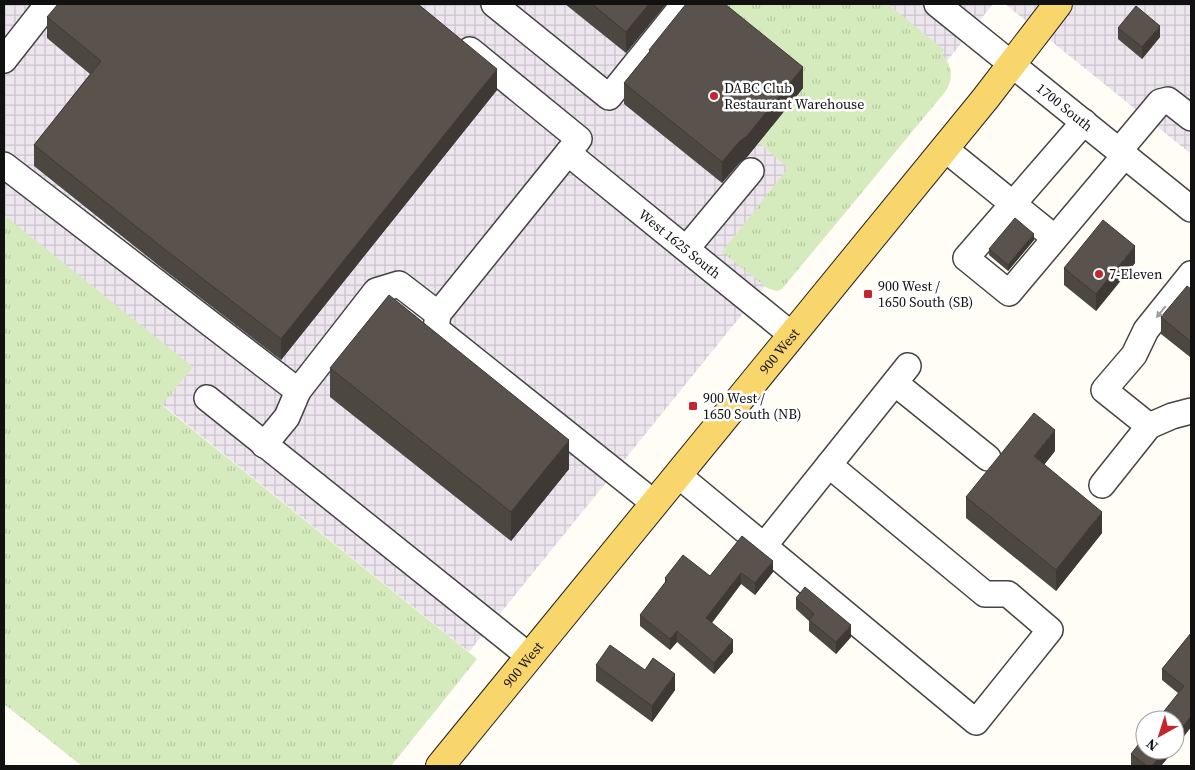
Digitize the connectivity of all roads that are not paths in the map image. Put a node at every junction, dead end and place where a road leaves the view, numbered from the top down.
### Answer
1 (48, 4) edge
2 (494, 4) edge
3 (684, 4) edge
4 (1058, 4) edge
5 (949, 7) edge
6 (453, 36) edge
7 (4, 60) edge
8 (1012, 64) junction
9 (1191, 118) edge
10 (1084, 122) junction
11 (945, 149) junction
12 (568, 153) junction
13 (1122, 153) junction
14 (4, 165) edge
15 (750, 171) dead end
16 (1013, 203) junction
17 (1191, 209) edge
18 (1055, 238) junction
19 (687, 248) junction
20 (1191, 274) edge
21 (438, 314) junction
22 (792, 335) junction
23 (298, 391) junction
24 (206, 398) dead end
25 (1191, 412) edge
26 (1149, 426) junction
27 (264, 445) junction
28 (988, 458) dead end
29 (829, 465) junction
30 (678, 475) junction
31 (1102, 485) dead end
32 (654, 503) junction
33 (764, 546) junction
34 (528, 656) junction
35 (440, 766) edge

1 - 7 street
2 - 3 street
4 - 8 main road, 900 West
5 - 8 street, 1700 South
6 - 12 street
8 - 10 street, 1700 South
8 - 11 main road, 900 West
9 - 13 street
10 - 13 street, 1700 South
10 - 16 street
11 - 16 street
11 - 22 main road, 900 West
12 - 19 street, West 1625 South
12 - 21 street
13 - 17 street, 1700 South
13 - 18 street
14 - 23 street
15 - 19 street
16 - 18 street
16 - 18 street
19 - 22 street, West 1625 South
20 -> 26 street
21 - 23 street
21 - 32 street
22 - 30 main road, 900 West
23 - 27 street
24 - 27 street
25 - 26 street
26 - 31 street
27 - 34 street
28 - 29 street
29 - 33 street
29 - 33 street
30 - 32 main road, 900 West
30 - 33 street
32 - 34 main road, 900 West
34 - 35 main road, 900 West

